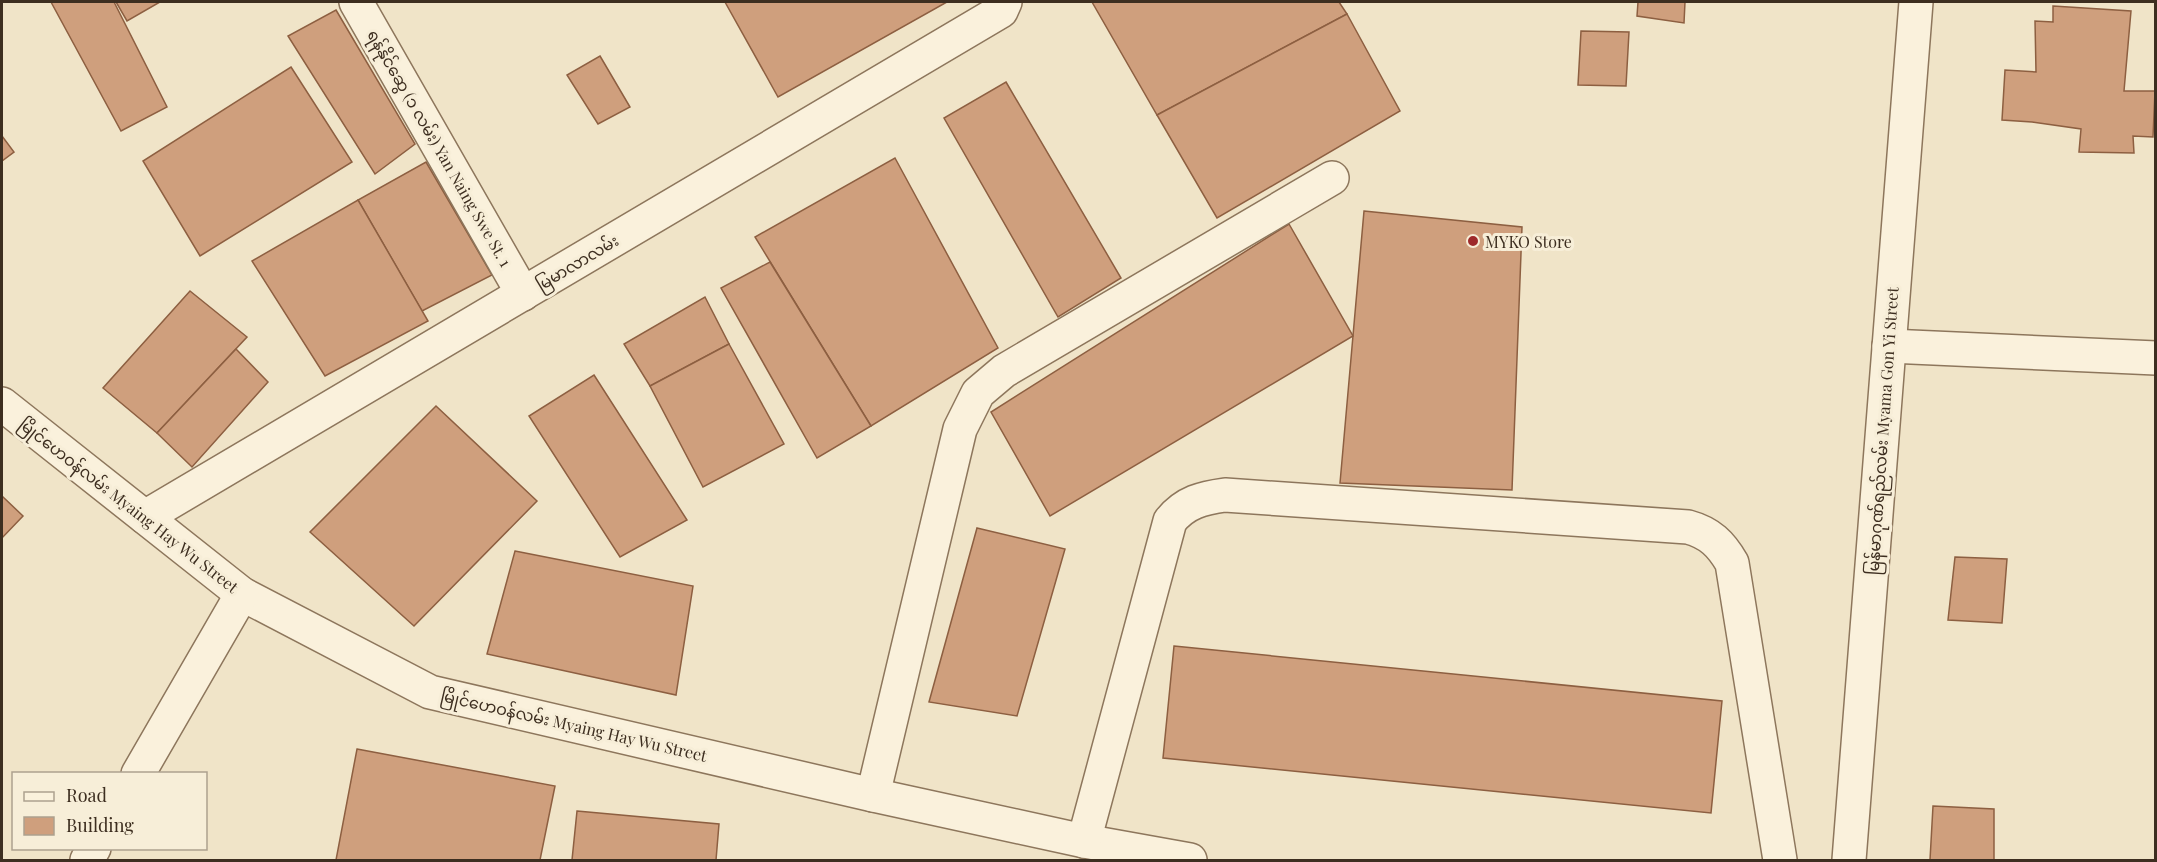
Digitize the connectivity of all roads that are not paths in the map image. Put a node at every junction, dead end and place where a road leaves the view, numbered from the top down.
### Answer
1 (356, 2) edge
2 (1005, 2) edge
3 (1916, 2) edge
4 (1332, 178) dead end
5 (524, 294) junction
6 (1889, 346) junction
7 (2156, 358) edge
8 (2, 404) edge
9 (145, 517) junction
10 (242, 594) junction
11 (139, 772) edge
12 (873, 795) junction
13 (1084, 841) junction
14 (1190, 861) edge
15 (1780, 861) edge
16 (1849, 861) edge

1 - 5 street, ရန်နိုင်ဆွေ (၁ လမ်း) Yan Naing Swe St. 1
2 - 5 street, မြမာလာလမ်း
3 - 6 street, မြန်မာဂုဏ်ရည်လမ်း Myama Gon Yi Street
4 - 12 street
5 - 9 street, မြမာလာလမ်း
6 - 7 street
6 - 16 street, မြန်မာဂုဏ်ရည်လမ်း Myama Gon Yi Street
8 - 9 street, မြိုင်ဟေဝန်လမ်း Myaing Hay Wu Street
9 - 10 street, မြိုင်ဟေဝန်လမ်း Myaing Hay Wu Street
10 - 11 street
10 - 12 street, မြိုင်ဟေဝန်လမ်း Myaing Hay Wu Street
12 - 13 street, မြိုင်ဟေဝန်လမ်း Myaing Hay Wu Street
13 - 14 street, မြိုင်ဟေဝန်လမ်း Myaing Hay Wu Street
13 - 15 street

